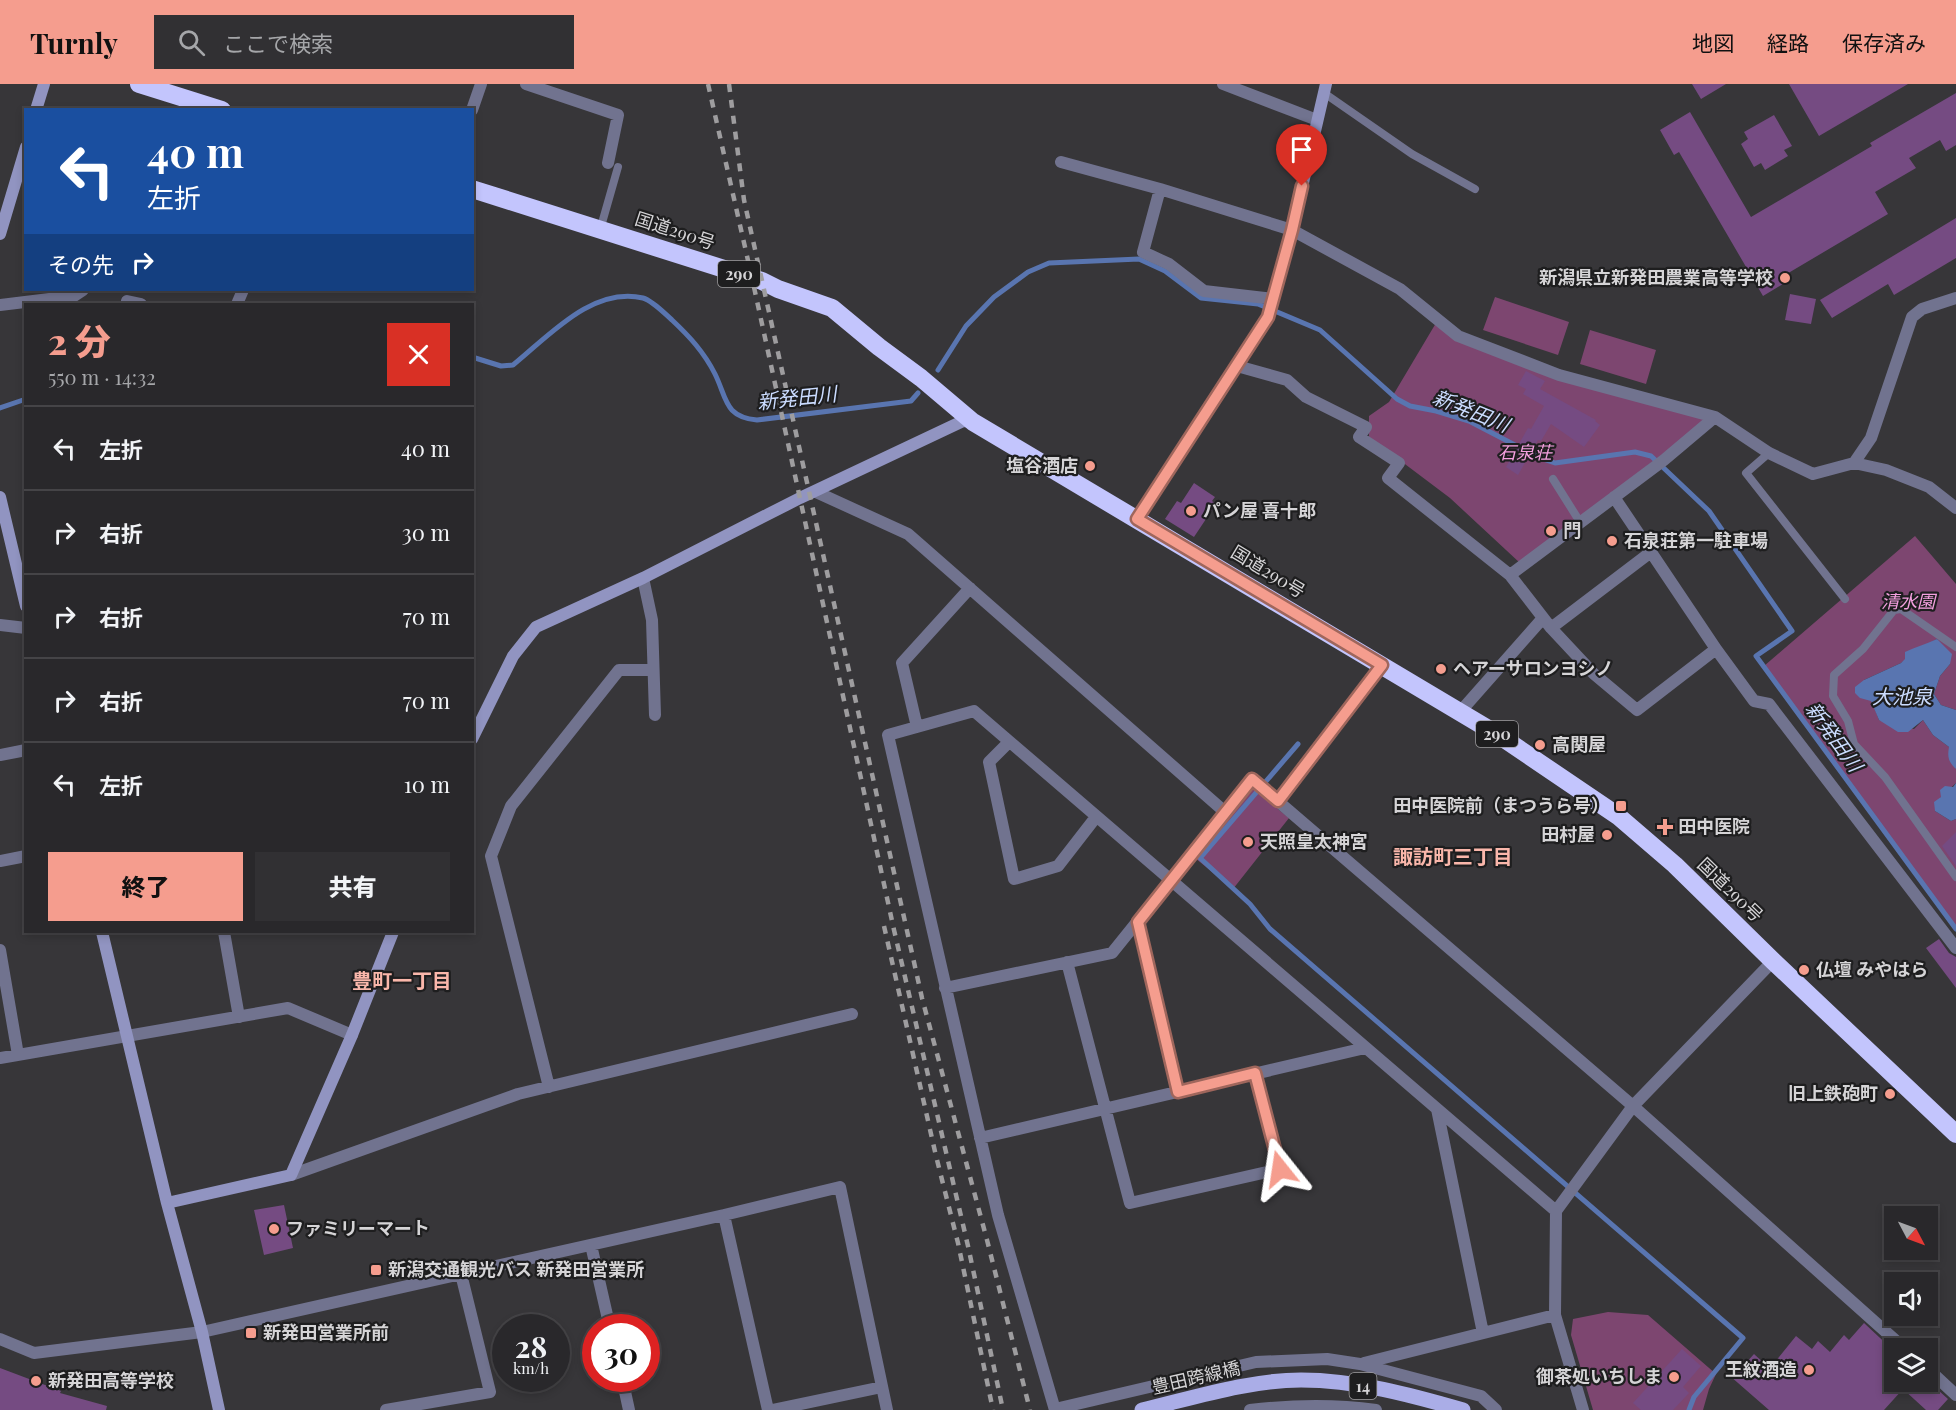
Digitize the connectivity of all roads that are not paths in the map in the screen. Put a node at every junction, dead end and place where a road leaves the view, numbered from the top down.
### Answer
1 (44, 84) edge
2 (139, 84) edge
3 (481, 84) edge
4 (526, 84) edge
5 (1223, 84) edge
6 (1325, 88) edge
7 (37, 108) edge
8 (216, 108) edge
9 (473, 108) edge
10 (1317, 120) junction
11 (24, 154) edge
12 (1061, 162) dead end
13 (613, 165) joint
14 (1160, 189) junction
15 (1475, 189) dead end
16 (474, 190) edge
17 (600, 230) junction
18 (1292, 230) junction
19 (0, 234) edge
20 (82, 291) edge
21 (1956, 298) edge
22 (1274, 299) junction
23 (127, 301) dead end
24 (136, 303) edge
25 (0, 305) edge
26 (1236, 366) junction
27 (1715, 417) junction
28 (972, 422) junction
29 (1769, 453) junction
30 (1854, 463) junction
31 (1553, 479) dead end
32 (816, 492) junction
33 (0, 497) edge
34 (1614, 497) junction
35 (1956, 508) edge
36 (1137, 519) junction
37 (1580, 522) junction
38 (1651, 552) junction
39 (1510, 575) junction
40 (643, 578) junction
41 (970, 588) junction
42 (24, 598) edge
43 (1845, 599) dead end
44 (1543, 618) junction
45 (0, 626) edge
46 (24, 628) edge
47 (1551, 628) junction
48 (1956, 647) edge
49 (1716, 649) junction
50 (1382, 665) junction
51 (653, 670) junction
52 (1460, 712) junction
53 (655, 715) dead end
54 (917, 727) junction
55 (474, 736) edge
56 (1009, 742) junction
57 (24, 750) edge
58 (0, 755) edge
59 (1278, 801) junction
60 (1225, 812) junction
61 (1096, 817) junction
62 (24, 856) edge
63 (0, 861) edge
64 (1956, 877) edge
65 (1171, 880) junction
66 (1138, 922) junction
67 (102, 933) edge
68 (224, 933) edge
69 (393, 933) edge
70 (1956, 948) edge
71 (0, 950) edge
72 (1773, 961) junction
73 (1067, 962) junction
74 (945, 988) junction
75 (852, 1014) dead end
76 (239, 1017) junction
77 (352, 1035) junction
78 (127, 1036) junction
79 (1365, 1047) junction
80 (18, 1055) junction
81 (0, 1058) edge
82 (1255, 1073) junction
83 (549, 1087) junction
84 (1178, 1092) junction
85 (1633, 1106) junction
86 (1105, 1109) junction
87 (1437, 1109) junction
88 (1956, 1134) edge
89 (980, 1138) junction
90 (291, 1175) junction
91 (167, 1203) junction
92 (1556, 1211) junction
93 (724, 1215) junction
94 (591, 1245) junction
95 (461, 1274) junction
96 (607, 1314) edge
97 (1555, 1314) junction
98 (202, 1332) junction
99 (1482, 1333) junction
100 (1893, 1338) edge
101 (0, 1339) edge
102 (1360, 1364) junction
103 (1938, 1378) edge
104 (882, 1387) junction
105 (625, 1392) edge
106 (1956, 1395) edge
107 (219, 1410) edge
108 (386, 1410) edge
109 (629, 1410) edge
110 (770, 1410) edge
111 (887, 1410) edge
112 (1055, 1410) edge
113 (1142, 1410) edge
114 (1250, 1410) edge
115 (1376, 1410) edge
116 (1463, 1410) edge
117 (1496, 1410) edge
118 (1582, 1410) edge

1 - 7 street
2 - 8 highway
3 - 9 street
4 - 13 street
5 - 10 street
6 - 10 street
6 - 15 lane
10 - 18 street
11 - 19 street
12 - 14 street
13 - 17 lane
14 - 18 street
14 - 22 street
16 - 17 highway, 国道290号 / 290
17 - 28 highway, 国道290号 / 290
18 - 22 street
18 - 27 street
20 - 25 street
21 - 30 street
22 - 26 street
23 - 24 street
26 - 36 street
26 - 39 street
27 - 29 street
27 - 34 street
28 - 32 street
28 - 36 highway, 国道290号 / 290
29 - 30 street
29 - 43 lane
30 - 35 street
31 - 37 lane
32 - 40 street
32 - 41 street
33 - 42 street
34 - 37 street
34 - 38 street
36 - 50 highway, 国道290号 / 290
37 - 39 street
38 - 47 street
38 - 49 street
39 - 44 street
40 - 51 street
40 - 55 street
41 - 54 street
41 - 60 street
44 - 47 street
44 - 52 street
45 - 46 street
47 - 49 street
48 - 64 lane
49 - 70 street
50 - 52 highway, 国道290号 / 290
50 - 59 street
51 - 53 street
51 - 83 street
52 - 72 highway, 国道290号 / 290
54 - 56 street
54 - 74 street
56 - 61 street
56 - 61 street
57 - 58 street
59 - 60 street
59 - 85 street
60 - 65 street
61 - 65 street
62 - 63 street
65 - 66 street
65 - 79 street
66 - 73 street
66 - 84 street
67 - 78 street
68 - 76 street
69 - 77 street
71 - 80 street
72 - 85 street
72 - 88 highway, 国道290号 / 290
73 - 74 street
73 - 86 street
74 - 89 street
75 - 83 street
76 - 77 street
76 - 78 street
77 - 90 street
78 - 80 street
78 - 91 street
79 - 82 street
79 - 87 street
80 - 81 street
82 - 84 street
82 - 86 street
83 - 90 street
84 - 86 street
85 - 92 street
85 - 100 street
86 - 89 street
87 - 92 street
87 - 99 street
89 - 112 street
90 - 91 street
91 - 98 street
92 - 97 street
93 - 94 street
93 - 104 street
93 - 110 street
94 - 95 street
94 - 96 street
95 - 98 street
95 - 108 street
97 - 99 street
97 - 118 street
98 - 101 street
98 - 107 street
99 - 102 street
102 - 112 street
102 - 117 street
103 - 106 street
104 - 110 street
104 - 111 street
105 - 109 street
113 - 116 main road, 豊田跨線橋 / 14
114 - 115 street

